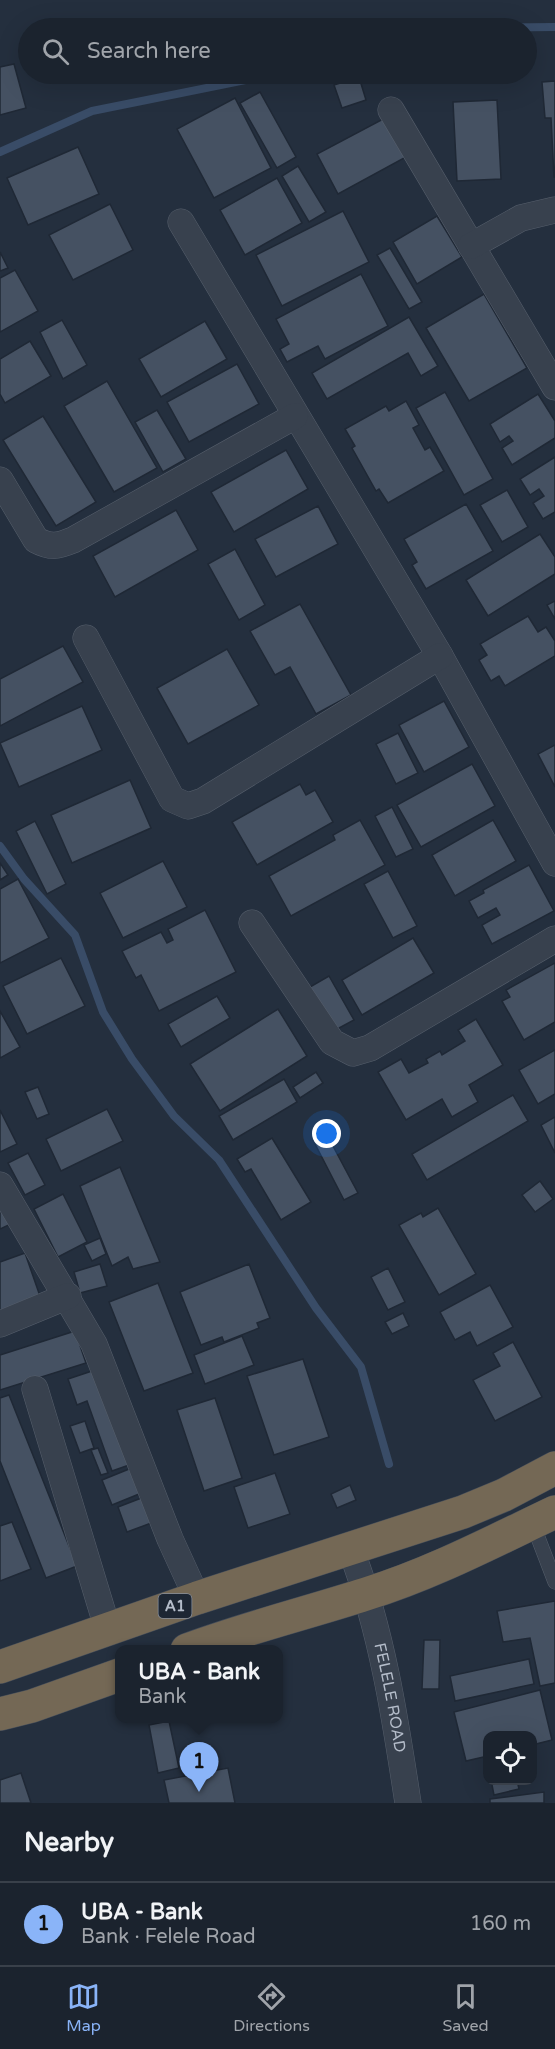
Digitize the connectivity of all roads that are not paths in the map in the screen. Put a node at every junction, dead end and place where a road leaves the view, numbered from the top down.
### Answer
1 (391, 110) dead end
2 (555, 210) edge
3 (181, 222) dead end
4 (471, 246) junction
5 (555, 387) edge
6 (296, 416) junction
7 (0, 480) edge
8 (86, 638) dead end
9 (440, 656) junction
10 (555, 863) edge
11 (252, 923) dead end
12 (555, 939) edge
13 (0, 1185) edge
14 (68, 1296) junction
15 (0, 1324) edge
16 (35, 1389) dead end
17 (555, 1468) edge
18 (544, 1517) edge
19 (351, 1550) junction
20 (555, 1582) edge
21 (368, 1594) junction
22 (197, 1598) junction
23 (108, 1630) junction
24 (201, 1645) edge
25 (7, 1665) edge
26 (115, 1676) edge
27 (0, 1714) edge
28 (408, 1803) edge

1 - 4 street
2 - 4 street
3 - 6 street
4 - 5 street
6 - 7 street
6 - 9 street
8 - 9 street
9 - 10 street
11 - 12 street
13 - 14 street
14 - 15 street
14 - 22 street
16 - 23 street
17 - 19 highway, A1
18 - 20 lane
18 - 21 highway
19 - 21 street, FELELE ROAD
19 - 22 highway, A1
21 - 24 highway
21 - 28 street, FELELE ROAD
22 - 23 highway, A1
23 - 25 highway, A1
26 - 27 highway

